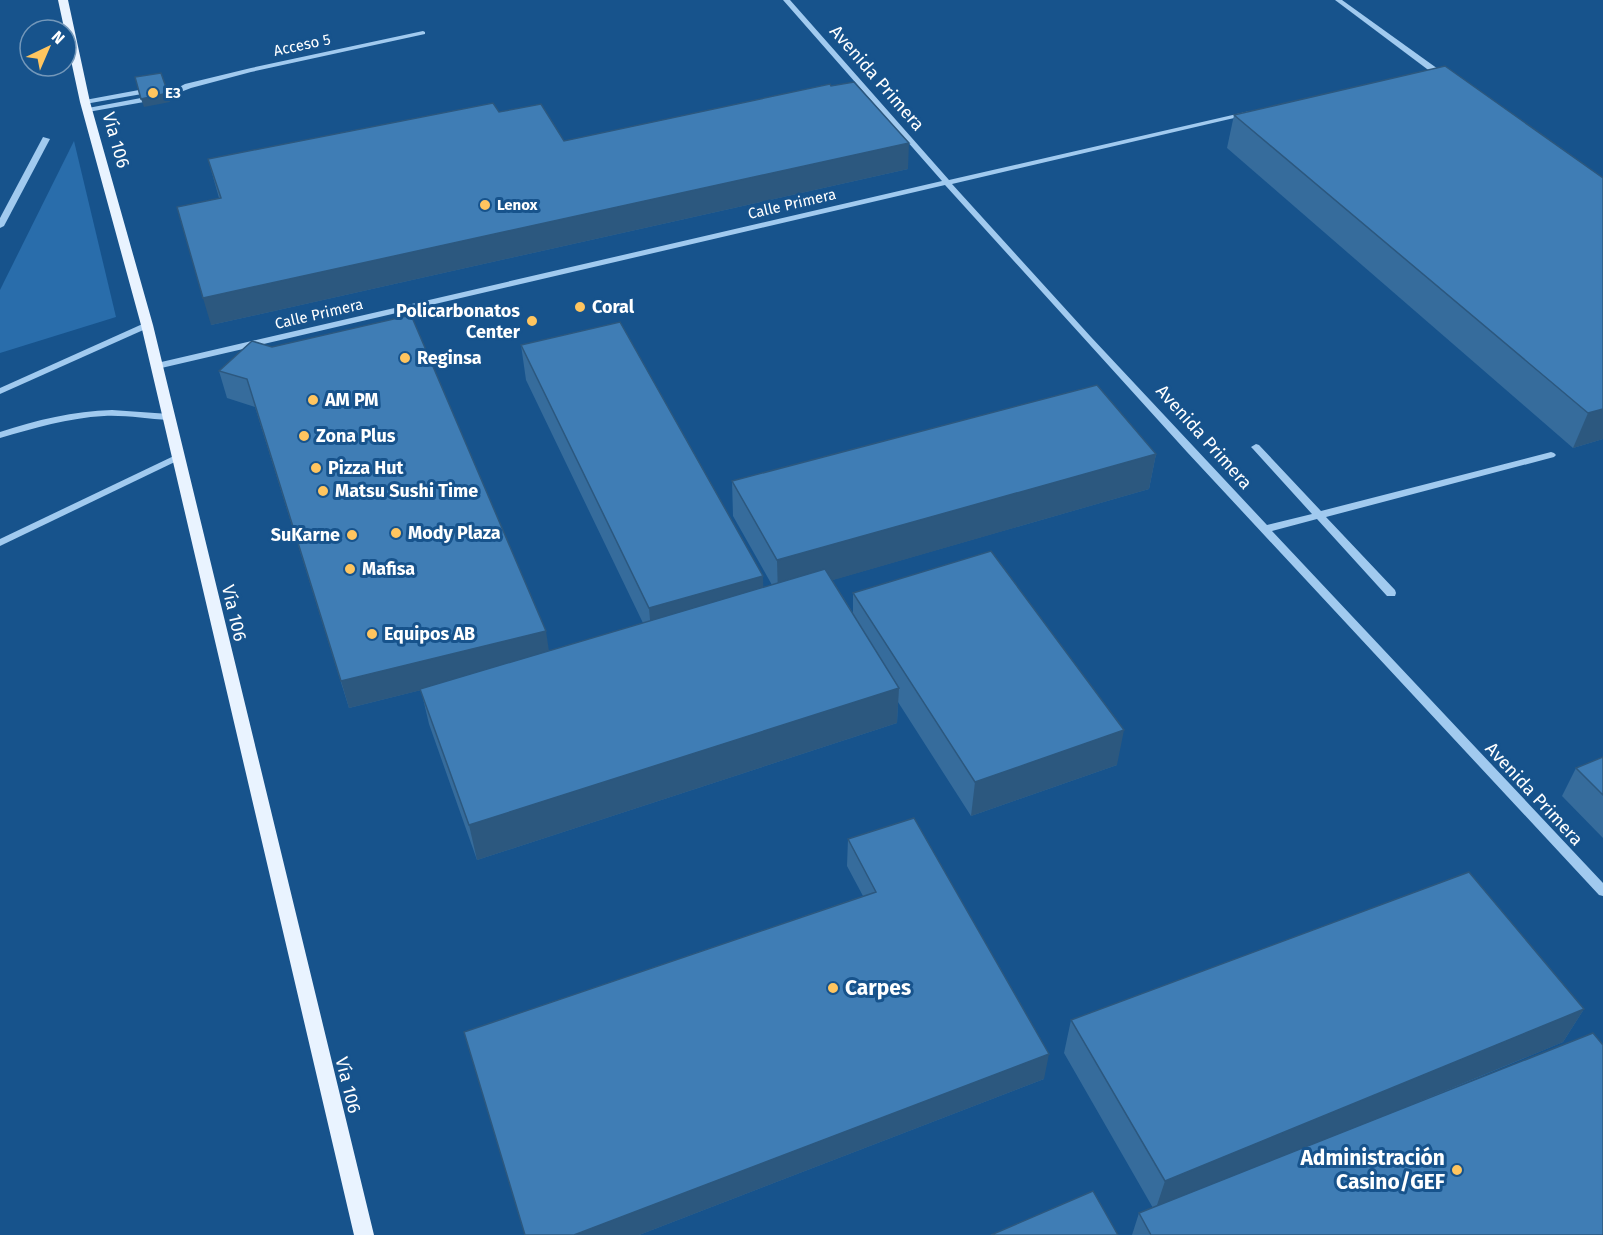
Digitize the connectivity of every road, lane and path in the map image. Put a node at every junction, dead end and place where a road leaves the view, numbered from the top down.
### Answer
1 (63, 0) edge
2 (786, 0) edge
3 (1338, 0) edge
4 (423, 33) dead end
5 (1434, 70) junction
6 (1423, 73) edge
7 (1454, 84) edge
8 (167, 91) edge
9 (140, 96) edge
10 (870, 97) junction
11 (861, 99) edge
12 (86, 106) junction
13 (1260, 110) edge
14 (46, 139) dead end
15 (947, 182) junction
16 (0, 226) edge
17 (147, 325) junction
18 (157, 366) junction
19 (0, 391) edge
20 (169, 417) junction
21 (0, 435) edge
22 (1256, 447) dead end
23 (1551, 455) dead end
24 (178, 457) junction
25 (1320, 517) junction
26 (1266, 530) junction
27 (0, 543) edge
28 (1391, 593) dead end
29 (1603, 891) edge
30 (364, 1235) edge

1 - 12 main road, Vía 106
2 - 10 street, Avenida Primera
3 - 5 street
4 - 8 street, Acceso 5
5 - 6 street
5 - 7 street
9 - 12 street
10 - 11 street
10 - 15 street, Avenida Primera
12 - 17 main road, Vía 106
13 - 15 street, Calle Primera
14 - 16 street
15 - 18 street, Calle Primera
15 - 26 street, Avenida Primera
17 - 18 main road, Vía 106
17 - 19 street
18 - 20 main road, Vía 106
20 - 21 street
20 - 24 main road, Vía 106
22 - 25 street
23 - 25 street
24 - 27 street
24 - 30 main road, Vía 106
25 - 26 street
25 - 28 street
26 - 29 street, Avenida Primera

